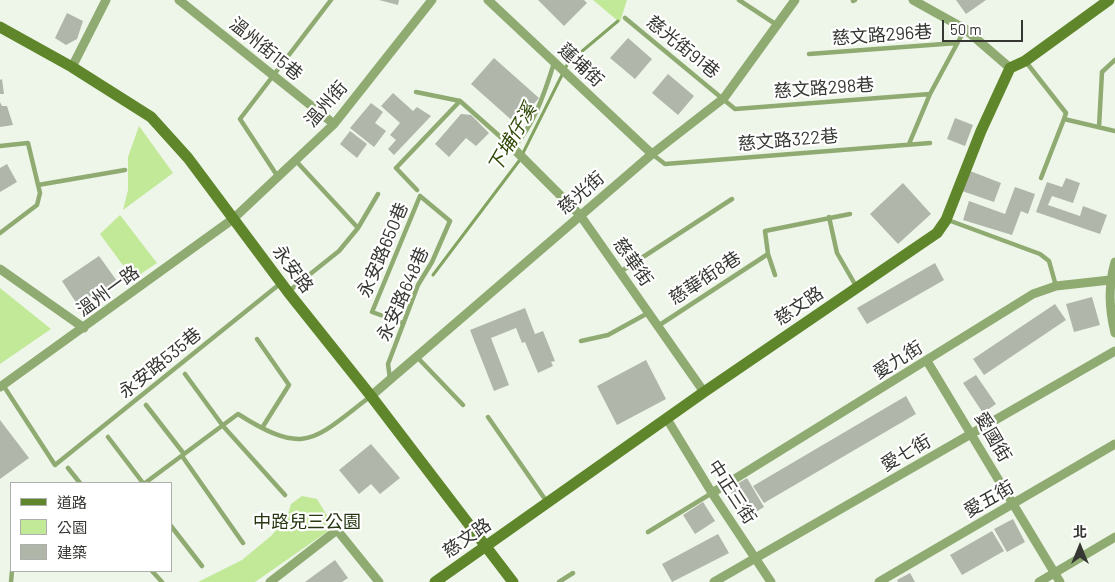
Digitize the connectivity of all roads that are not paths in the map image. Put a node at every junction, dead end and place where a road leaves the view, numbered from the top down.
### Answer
1 (106, 0) edge
2 (178, 0) edge
3 (331, 0) edge
4 (432, 0) edge
5 (488, 0) edge
6 (739, 0) edge
7 (794, 0) edge
8 (913, 0) edge
9 (1109, 0) edge
10 (625, 18) dead end
11 (777, 25) junction
12 (0, 27) edge
13 (966, 29) junction
14 (956, 43) junction
15 (809, 54) dead end
16 (1115, 60) edge
17 (1025, 61) junction
18 (557, 64) junction
19 (72, 67) junction
20 (1010, 68) junction
21 (274, 77) junction
22 (416, 92) dead end
23 (930, 94) junction
24 (724, 98) junction
25 (460, 101) junction
26 (1064, 119) junction
27 (334, 124) junction
28 (1099, 128) junction
29 (1115, 131) edge
30 (930, 142) dead end
31 (909, 144) junction
32 (0, 146) edge
33 (516, 150) junction
34 (652, 154) junction
35 (296, 161) junction
36 (125, 170) dead end
37 (278, 177) junction
38 (1041, 178) dead end
39 (38, 184) junction
40 (417, 190) dead end
41 (378, 194) dead end
42 (420, 196) joint
43 (732, 198) dead end
44 (850, 214) dead end
45 (580, 215) junction
46 (829, 218) junction
47 (233, 219) junction
48 (946, 220) junction
49 (358, 228) junction
50 (0, 234) edge
51 (768, 254) junction
52 (1115, 262) edge
53 (0, 269) edge
54 (620, 272) junction
55 (775, 275) dead end
56 (1110, 280) junction
57 (282, 282) junction
58 (1056, 286) junction
59 (856, 288) junction
60 (288, 292) junction
61 (649, 313) junction
62 (403, 323) junction
63 (658, 326) junction
64 (84, 328) junction
65 (1115, 333) edge
66 (256, 339) dead end
67 (581, 341) dead end
68 (1115, 351) edge
69 (417, 357) junction
70 (927, 361) junction
71 (185, 374) dead end
72 (391, 380) junction
73 (1, 386) edge
74 (704, 392) junction
75 (371, 396) junction
76 (463, 405) dead end
77 (146, 406) dead end
78 (488, 417) dead end
79 (667, 419) junction
80 (223, 426) junction
81 (262, 428) junction
82 (972, 433) junction
83 (108, 437) dead end
84 (1115, 444) edge
85 (183, 455) junction
86 (68, 468) dead end
87 (79, 482) edge
88 (143, 482) edge
89 (145, 482) edge
90 (712, 494) junction
91 (285, 495) dead end
92 (547, 502) junction
93 (1012, 504) junction
94 (172, 527) edge
95 (648, 532) dead end
96 (1115, 538) edge
97 (243, 543) dead end
98 (486, 546) junction
99 (756, 558) junction
100 (202, 566) dead end
101 (153, 572) edge
102 (573, 573) dead end
103 (1054, 573) junction
104 (883, 581) edge
105 (162, 582) edge
106 (270, 582) edge
107 (379, 582) edge
108 (435, 582) edge
109 (513, 582) edge
110 (559, 582) edge
111 (714, 582) edge
112 (771, 582) edge
113 (1039, 582) edge
114 (1060, 582) edge

1 - 19 street
2 - 21 street, 溫州街15巷
3 - 21 lane
4 - 27 street, 溫州街
5 - 18 street, 蓮埔街
6 - 11 lane
7 - 11 street, 慈光街
8 - 13 street
9 - 17 street
10 - 24 lane, 慈光街91巷
11 - 24 street, 慈光街
12 - 19 street, 永安路
13 - 14 lane
13 - 20 street
14 - 15 lane, 慈文路296巷
14 - 23 lane
16 - 28 lane
17 - 20 street
17 - 26 lane
18 - 33 lane
18 - 34 street, 蓮埔街
19 - 47 street, 永安路
20 - 48 street, 慈文路
21 - 27 street, 溫州街15巷
21 - 37 lane
22 - 25 lane
23 - 24 lane, 慈文路298巷
23 - 31 lane
24 - 34 street, 慈光街
25 - 33 lane
25 - 40 lane
26 - 28 lane
26 - 38 lane
27 - 35 street, 溫州街
28 - 29 lane
30 - 31 lane, 慈文路322巷
31 - 34 lane, 慈文路322巷
32 - 39 lane
33 - 45 street, 慈華街
34 - 45 street, 慈光街
35 - 37 street, 溫州街
35 - 49 lane
36 - 39 lane
37 - 47 street, 溫州街
39 - 50 lane
41 - 49 lane
42 - 62 lane, 永安路648巷
42 - 62 lane, 永安路650巷
43 - 54 lane
44 - 46 lane
45 - 54 street, 慈華街
45 - 69 street, 慈光街
46 - 51 lane
46 - 59 lane
47 - 57 street, 永安路
47 - 64 street, 溫州一路
48 - 58 lane
48 - 59 street, 慈文路
49 - 60 lane
51 - 55 lane
51 - 63 lane, 慈華街8巷
52 - 56 street
53 - 64 street
54 - 61 street, 慈華街
56 - 58 street, 愛九街
56 - 65 street
57 - 60 street, 永安路
57 - 73 lane, 永安路535巷
58 - 70 street, 愛九街
59 - 74 street, 慈文路
60 - 75 street, 永安路
61 - 63 street, 慈華街
61 - 67 lane
62 - 72 lane, 永安路648巷
63 - 74 street, 慈華街
64 - 73 street, 溫州一路
66 - 81 lane
68 - 82 street, 愛七街
69 - 72 street, 慈光街
69 - 76 lane
70 - 82 street, 愛國街
70 - 90 street, 愛九街
71 - 80 lane
72 - 75 street, 慈光街
74 - 79 street, 慈文路
75 - 81 lane
75 - 98 street, 永安路
77 - 85 lane
78 - 92 lane
79 - 90 street, 中正三街
79 - 92 street, 慈文路
80 - 81 lane
80 - 85 lane
80 - 91 lane
82 - 93 street, 愛國街
82 - 99 street, 愛七街
83 - 88 lane
84 - 93 street, 愛五街
85 - 89 lane
85 - 97 lane
86 - 87 lane
90 - 95 lane
90 - 99 street, 中正三街
92 - 98 street, 慈文路
93 - 103 street, 愛國街
93 - 104 street, 愛五街
94 - 100 lane
96 - 103 street
98 - 108 street, 慈文路
98 - 109 street, 永安路
99 - 111 street, 愛七街
99 - 112 street, 中正三街
101 - 105 lane
102 - 110 lane
103 - 113 street
103 - 114 street, 愛國街
106 - 107 street

